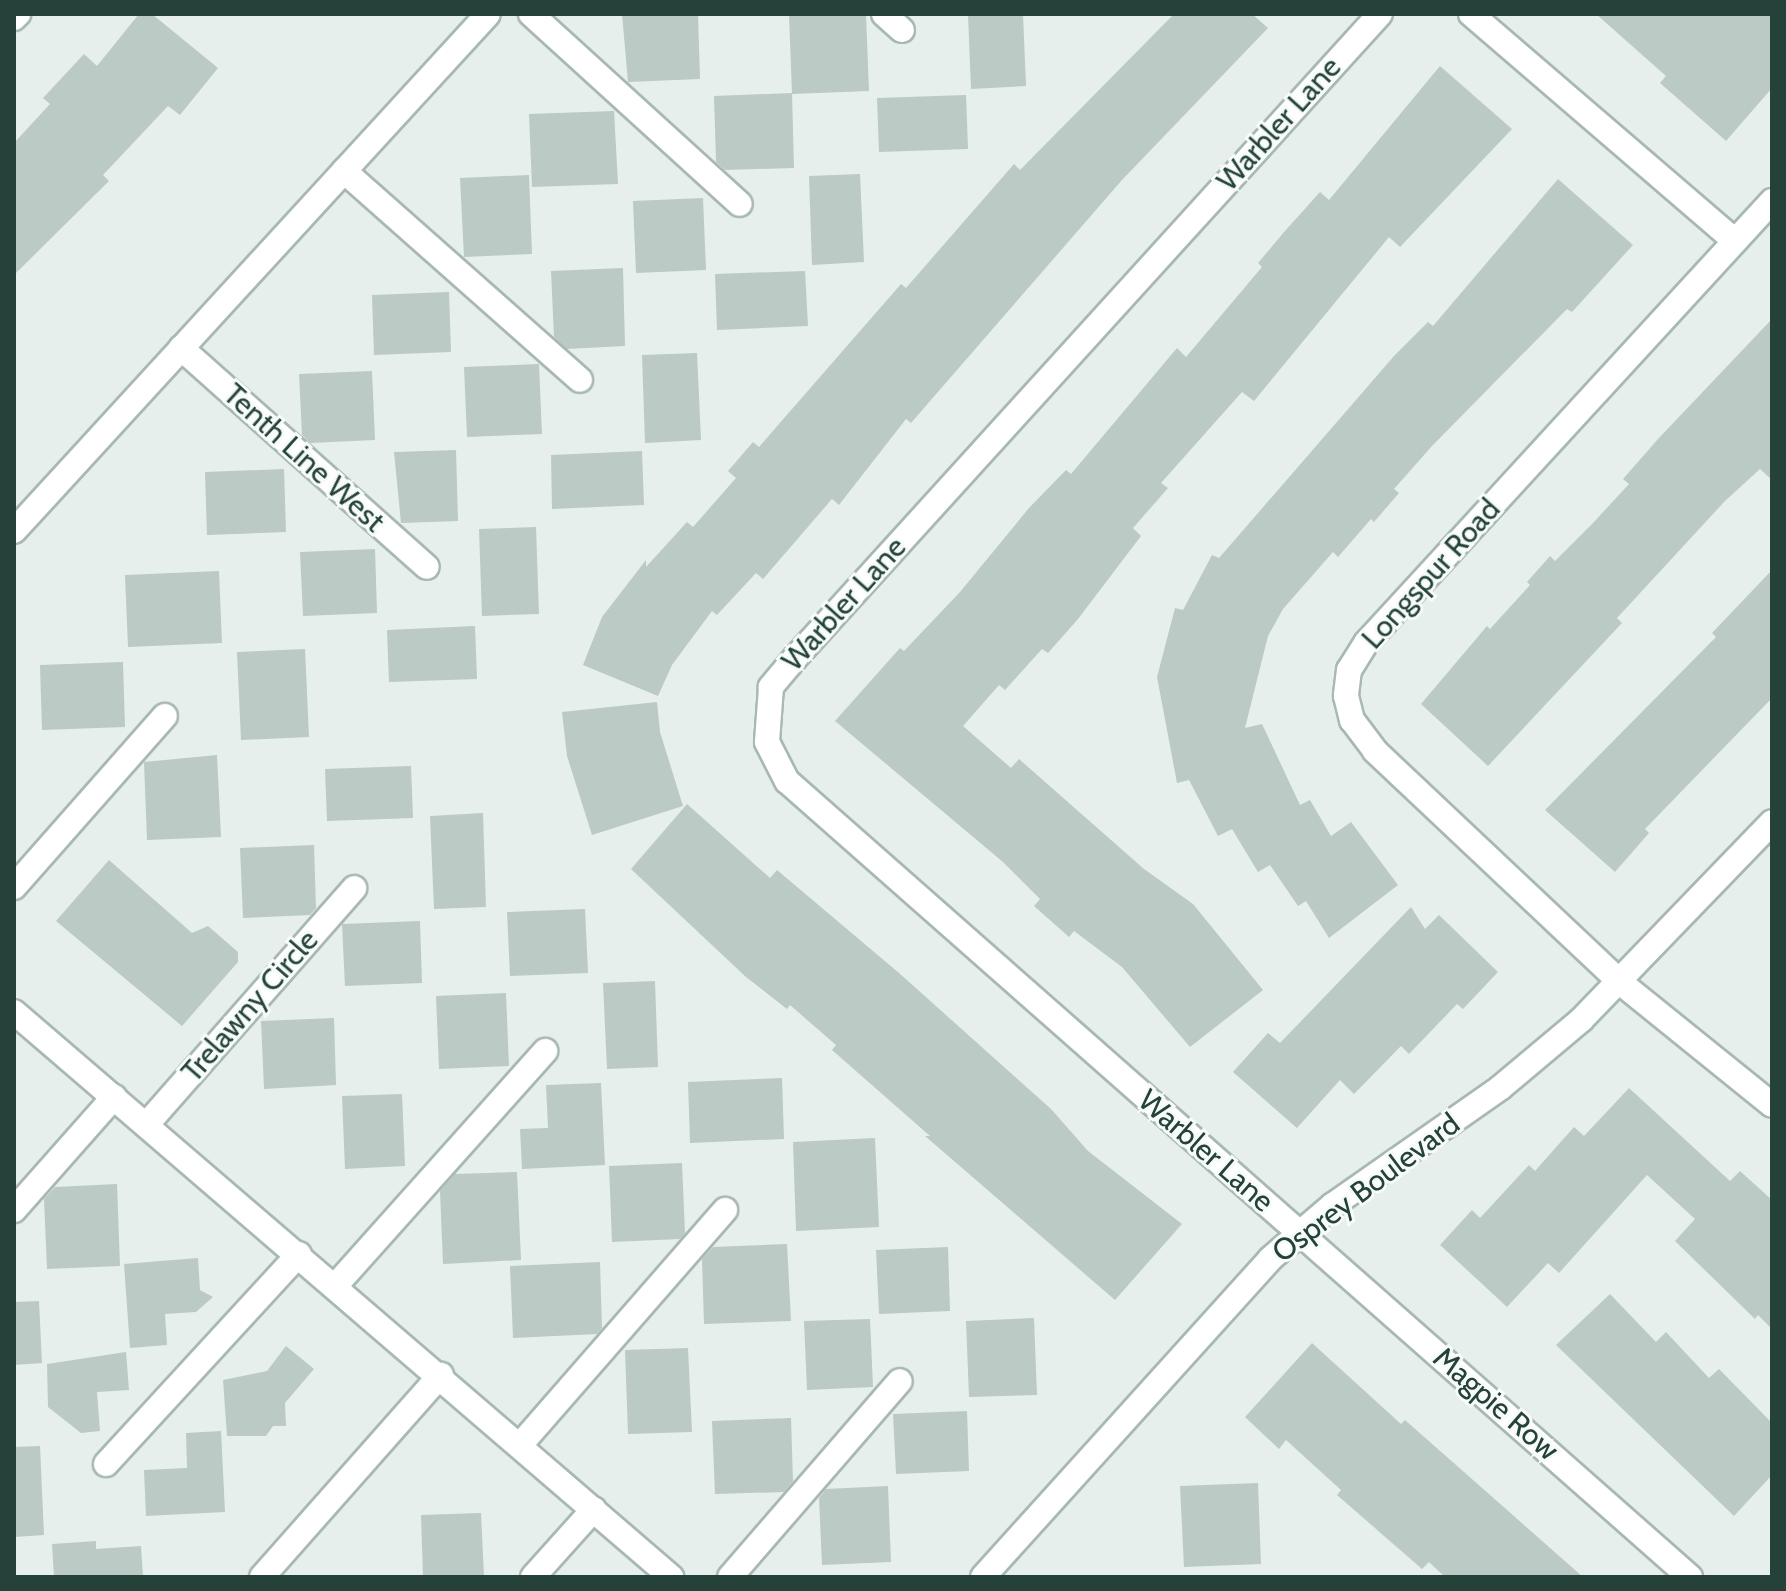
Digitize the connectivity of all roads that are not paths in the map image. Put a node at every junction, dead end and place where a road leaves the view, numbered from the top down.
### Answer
1 (488, 14) edge
2 (531, 14) edge
3 (1380, 14) edge
4 (1471, 14) edge
5 (344, 171) junction
6 (1772, 201) edge
7 (740, 204) dead end
8 (1735, 241) junction
9 (181, 348) junction
10 (580, 380) dead end
11 (14, 531) edge
12 (427, 567) dead end
13 (165, 716) dead end
14 (1772, 822) edge
15 (14, 887) edge
16 (354, 888) dead end
17 (1621, 983) junction
18 (14, 1012) edge
19 (545, 1051) dead end
20 (114, 1097) junction
21 (1772, 1105) edge
22 (147, 1124) junction
23 (14, 1210) edge
24 (725, 1210) dead end
25 (1300, 1232) junction
26 (299, 1254) junction
27 (336, 1285) junction
28 (441, 1375) junction
29 (900, 1381) dead end
30 (520, 1445) junction
31 (106, 1464) dead end
32 (594, 1509) junction
33 (262, 1577) edge
34 (533, 1577) edge
35 (671, 1577) edge
36 (730, 1577) edge
37 (983, 1577) edge
38 (1690, 1577) edge

1 - 5 street
2 - 7 street
3 - 25 street, Warbler Lane
4 - 8 street
5 - 9 street
5 - 10 street
6 - 8 street, Longspur Road
8 - 17 street, Longspur Road
9 - 11 street
9 - 12 street, Tenth Line West
13 - 15 street
14 - 17 street, Osprey Boulevard
16 - 22 street, Trelawny Circle
17 - 21 street, Longspur Road
17 - 25 street, Osprey Boulevard
18 - 20 street
19 - 27 street
20 - 22 street
20 - 23 street
22 - 26 street
24 - 30 street
25 - 37 street, Osprey Boulevard
25 - 38 street, Magpie Row
26 - 27 street
26 - 31 street
27 - 28 street
28 - 30 street
28 - 33 street
29 - 36 street
30 - 32 street
32 - 34 street
32 - 35 street

